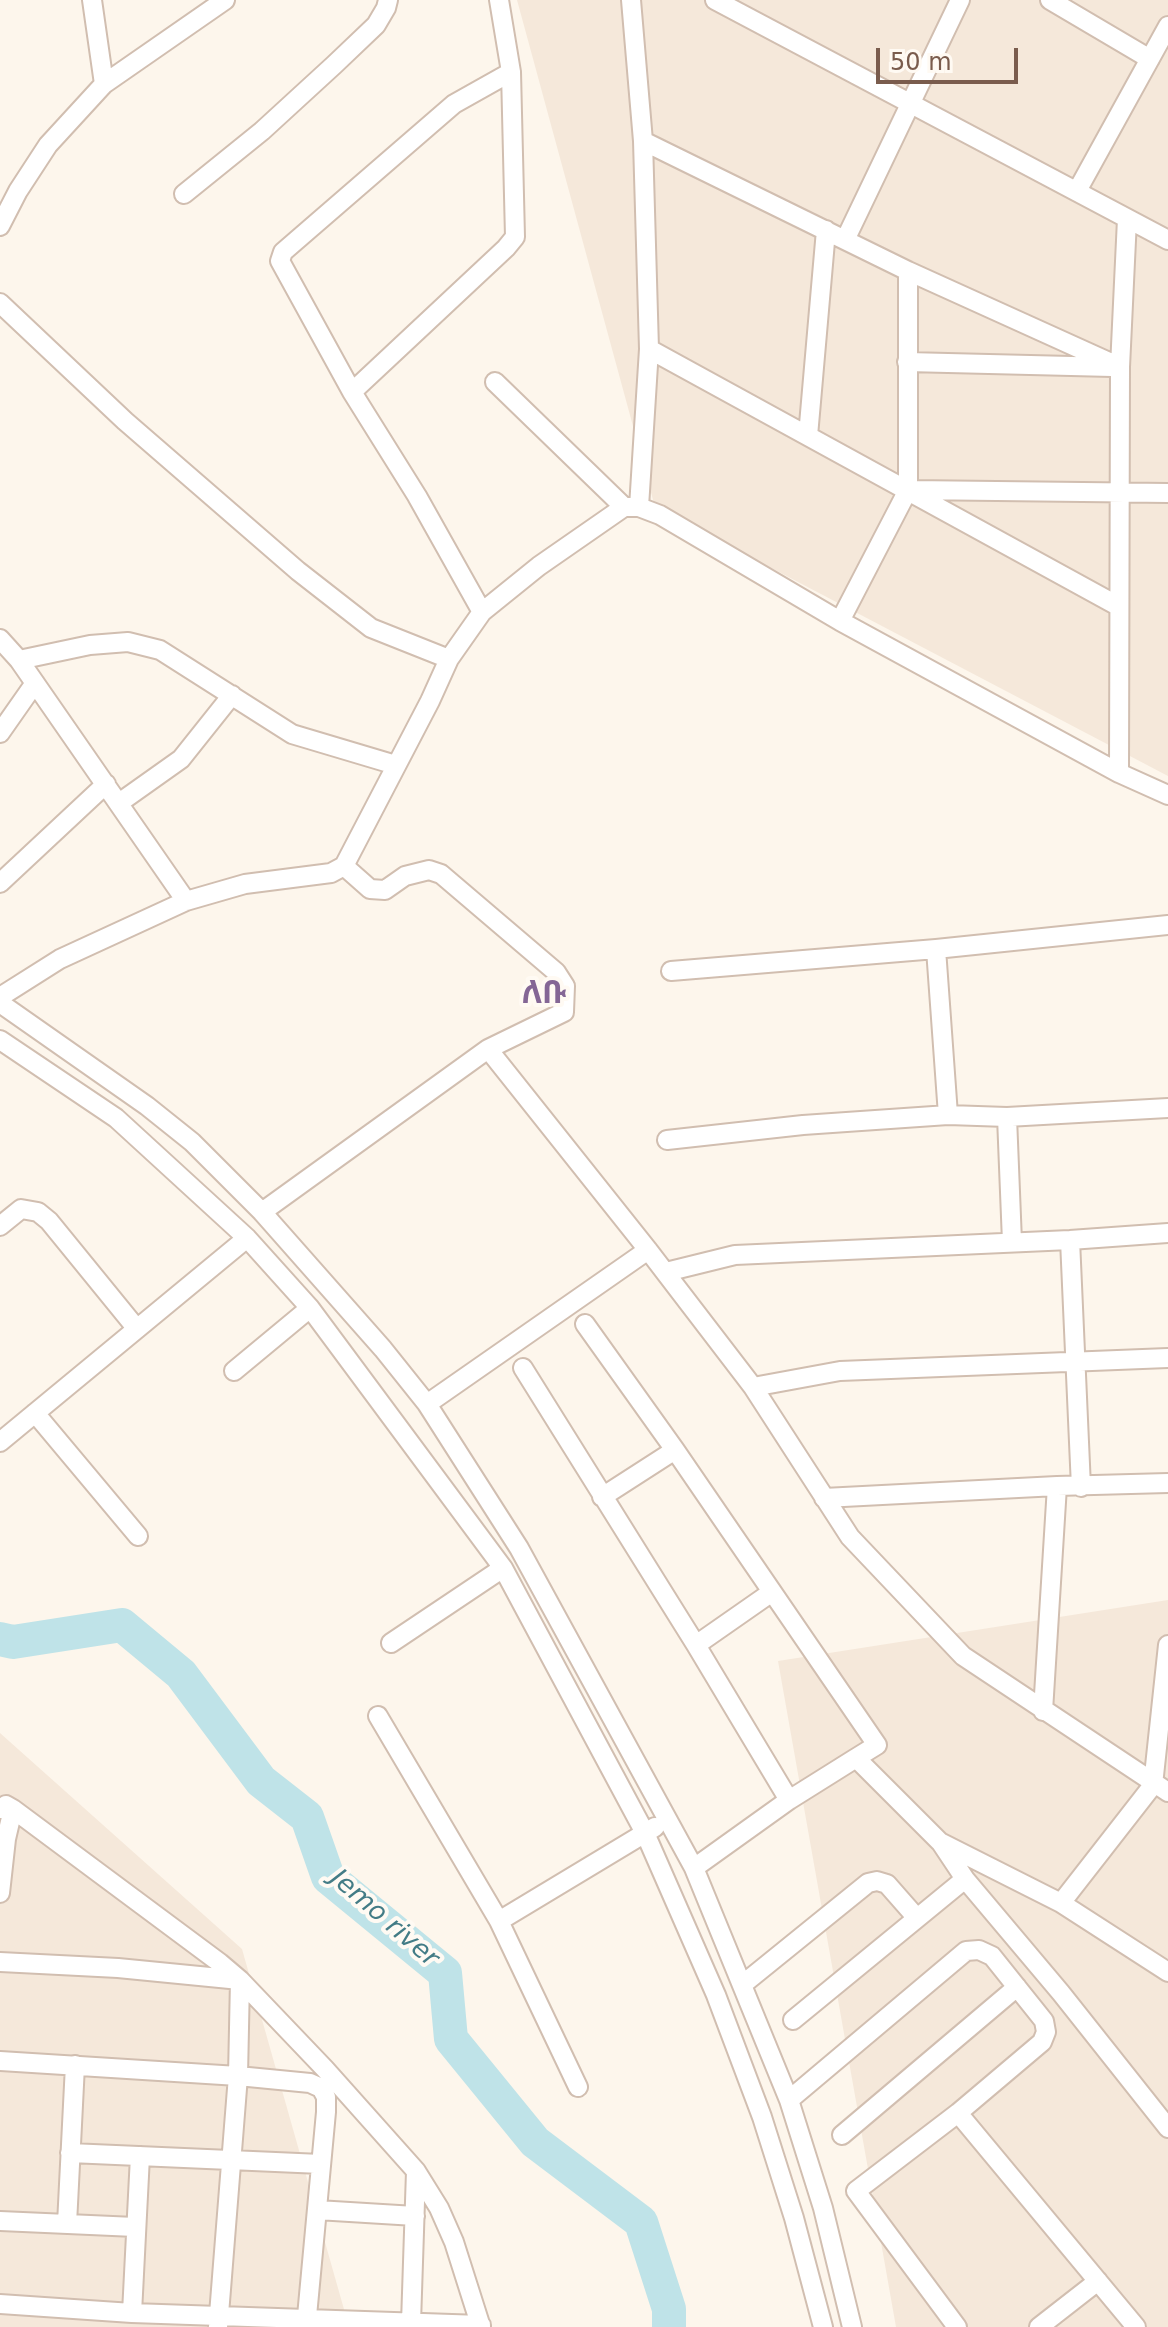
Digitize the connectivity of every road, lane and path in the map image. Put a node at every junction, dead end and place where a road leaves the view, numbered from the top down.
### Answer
1 (92, 0) edge
2 (225, 0) edge
3 (388, 0) edge
4 (499, 0) edge
5 (631, 0) edge
6 (715, 0) edge
7 (960, 0) edge
8 (1050, 0) edge
9 (1168, 26) edge
10 (1150, 59) junction
11 (511, 72) junction
12 (104, 84) junction
13 (910, 104) junction
14 (643, 141) junction
15 (1077, 191) junction
16 (184, 194) dead end
17 (1127, 219) junction
18 (0, 226) edge
19 (826, 230) junction
20 (846, 238) junction
21 (1168, 240) edge
22 (908, 271) junction
23 (0, 303) edge
24 (649, 349) junction
25 (907, 362) junction
26 (1120, 367) junction
27 (495, 382) dead end
28 (352, 392) junction
29 (808, 436) junction
30 (908, 490) junction
31 (1119, 491) junction
32 (1168, 493) edge
33 (632, 507) junction
34 (1118, 606) junction
35 (482, 612) junction
36 (840, 621) junction
37 (0, 639) edge
38 (449, 659) junction
39 (19, 660) junction
40 (35, 683) junction
41 (232, 695) junction
42 (0, 733) edge
43 (396, 765) junction
44 (1119, 773) junction
45 (106, 784) junction
46 (1168, 795) edge
47 (119, 803) junction
48 (344, 866) junction
49 (0, 883) edge
50 (186, 901) junction
51 (1168, 925) edge
52 (936, 949) junction
53 (671, 971) dead end
54 (0, 1000) edge
55 (0, 1040) edge
56 (488, 1049) junction
57 (1168, 1108) edge
58 (948, 1115) junction
59 (1007, 1117) junction
60 (667, 1140) dead end
61 (262, 1212) junction
62 (0, 1226) edge
63 (1168, 1233) edge
64 (247, 1238) junction
65 (1070, 1240) junction
66 (1012, 1242) junction
67 (648, 1250) junction
68 (666, 1272) junction
69 (310, 1308) junction
70 (585, 1324) dead end
71 (137, 1329) junction
72 (1168, 1358) edge
73 (1076, 1360) junction
74 (523, 1368) dead end
75 (234, 1371) dead end
76 (753, 1387) junction
77 (427, 1404) junction
78 (35, 1413) junction
79 (0, 1442) edge
80 (675, 1450) junction
81 (1168, 1483) edge
82 (1057, 1486) junction
83 (1081, 1487) junction
84 (602, 1497) junction
85 (824, 1498) junction
86 (138, 1536) dead end
87 (503, 1568) junction
88 (772, 1592) junction
89 (391, 1643) dead end
90 (696, 1645) junction
91 (1168, 1645) edge
92 (1043, 1711) junction
93 (378, 1716) dead end
94 (856, 1758) junction
95 (1161, 1789) edge
96 (789, 1800) junction
97 (4, 1806) edge
98 (668, 1820) junction
99 (645, 1833) junction
100 (941, 1843) junction
101 (694, 1868) junction
102 (965, 1879) junction
103 (0, 1893) edge
104 (1061, 1903) junction
105 (916, 1917) junction
106 (499, 1921) junction
107 (0, 1962) edge
108 (1168, 1972) edge
109 (240, 1980) junction
110 (742, 1985) junction
111 (1017, 1987) junction
112 (793, 2020) dead end
113 (0, 2061) edge
114 (75, 2065) junction
115 (325, 2069) junction
116 (238, 2076) junction
117 (578, 2087) dead end
118 (321, 2088) junction
119 (789, 2100) junction
120 (958, 2113) junction
121 (1168, 2128) edge
122 (842, 2135) dead end
123 (70, 2153) junction
124 (140, 2156) junction
125 (230, 2160) junction
126 (321, 2164) junction
127 (416, 2171) junction
128 (317, 2210) junction
129 (415, 2216) junction
130 (0, 2221) edge
131 (67, 2224) junction
132 (135, 2227) junction
133 (1098, 2281) junction
134 (0, 2304) edge
135 (132, 2313) junction
136 (56, 2318) edge
137 (219, 2321) edge
138 (307, 2322) edge
139 (411, 2323) junction
140 (481, 2326) edge
141 (823, 2327) edge
142 (852, 2327) edge
143 (957, 2327) edge
144 (1039, 2327) edge
145 (1136, 2327) edge

1 - 12 street
2 - 12 street
3 - 16 street
4 - 11 street
5 - 14 street
6 - 13 street
7 - 13 street
8 - 10 street
9 - 10 street
10 - 15 street
11 - 28 street
11 - 28 street
12 - 18 street
13 - 15 street
13 - 20 street
14 - 19 street
14 - 24 street
15 - 17 street
17 - 21 street
17 - 26 street
19 - 20 street
19 - 29 street
20 - 22 street
22 - 25 street
22 - 26 street
23 - 38 street
24 - 29 street
24 - 33 street
25 - 26 street
25 - 30 street
26 - 31 street
27 - 33 street
28 - 35 street
29 - 30 street
30 - 31 street
30 - 34 street
30 - 36 street
31 - 32 street
31 - 34 street
33 - 35 street
33 - 36 street
34 - 44 street
35 - 38 street
36 - 44 street
37 - 39 street
38 - 43 street
39 - 40 street
39 - 41 street
40 - 42 street
40 - 45 street
41 - 43 street
41 - 47 street
43 - 48 street
44 - 46 street
45 - 47 street
45 - 49 street
47 - 50 street
48 - 50 street
48 - 56 street
50 - 54 street
51 - 52 street
52 - 53 street
52 - 58 street
54 - 61 street
55 - 64 street
56 - 61 street
56 - 67 street
57 - 59 street
58 - 59 street
58 - 60 street
59 - 66 street
61 - 77 street
62 - 71 street
63 - 65 street
64 - 69 street
64 - 71 street
65 - 66 street
65 - 73 street
66 - 68 street
67 - 68 street
67 - 77 street
68 - 76 street
69 - 75 street
69 - 87 street
70 - 80 street
71 - 78 street
72 - 73 street
73 - 76 street
73 - 83 street
74 - 84 street
76 - 85 street
77 - 98 street
78 - 79 street
78 - 86 street
80 - 84 street
80 - 88 street
81 - 83 street
82 - 83 street
82 - 85 street
82 - 92 street
84 - 90 street
85 - 92 street
87 - 89 street
87 - 99 street
88 - 90 street
88 - 94 street
90 - 96 street
91 - 95 street
92 - 95 street
93 - 106 street
94 - 96 street
94 - 100 street
95 - 104 street
96 - 101 street
97 - 103 street
97 - 109 street
98 - 99 street
98 - 101 street
99 - 106 street
99 - 141 street
100 - 102 street
100 - 104 street
101 - 110 street
102 - 105 street
102 - 121 street
104 - 108 street
105 - 110 street
105 - 112 street
106 - 117 street
107 - 109 street
109 - 115 street
109 - 116 street
110 - 119 street
111 - 119 street
111 - 120 street
111 - 122 street
113 - 114 street
114 - 116 street
114 - 123 street
115 - 118 street
115 - 127 street
116 - 118 street
116 - 125 street
118 - 126 street
119 - 142 street
120 - 133 street
120 - 143 street
123 - 124 street
123 - 131 street
124 - 125 street
124 - 132 street
125 - 126 street
125 - 137 street
126 - 128 street
127 - 129 street
127 - 140 street
128 - 129 street
128 - 138 street
129 - 139 street
130 - 131 street
131 - 132 street
132 - 135 street
133 - 144 street
133 - 145 street
134 - 136 street
135 - 136 street
135 - 137 street
137 - 138 street
138 - 139 street
139 - 140 street

